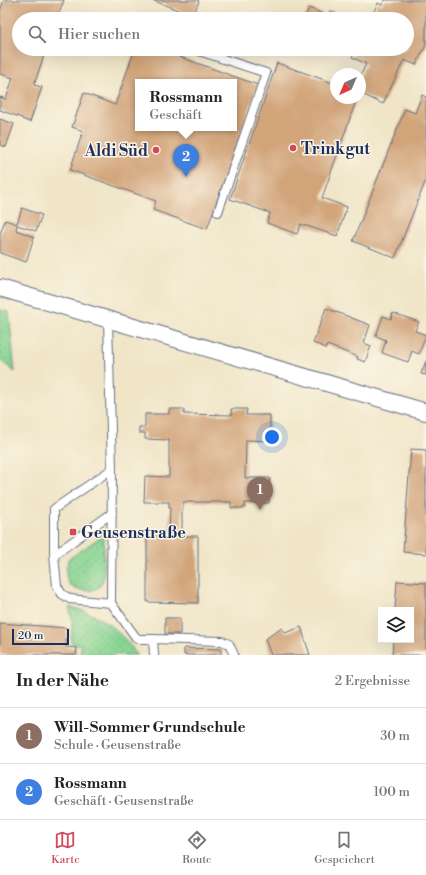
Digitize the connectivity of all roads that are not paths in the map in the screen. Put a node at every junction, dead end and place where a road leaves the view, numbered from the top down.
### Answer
1 (214, 56) edge
2 (218, 212) dead end
3 (0, 288) edge
4 (108, 320) junction
5 (426, 412) edge
6 (112, 469) junction
7 (112, 513) junction
8 (54, 555) junction
9 (111, 603) junction
10 (153, 639) junction
11 (154, 655) edge
12 (234, 655) edge

1 - 2 lane
3 - 4 street
4 - 5 street
4 - 6 lane
6 - 7 lane
6 - 8 lane
7 - 8 lane
7 - 9 lane
8 - 9 lane
9 - 10 lane
10 - 11 lane
10 - 12 lane

